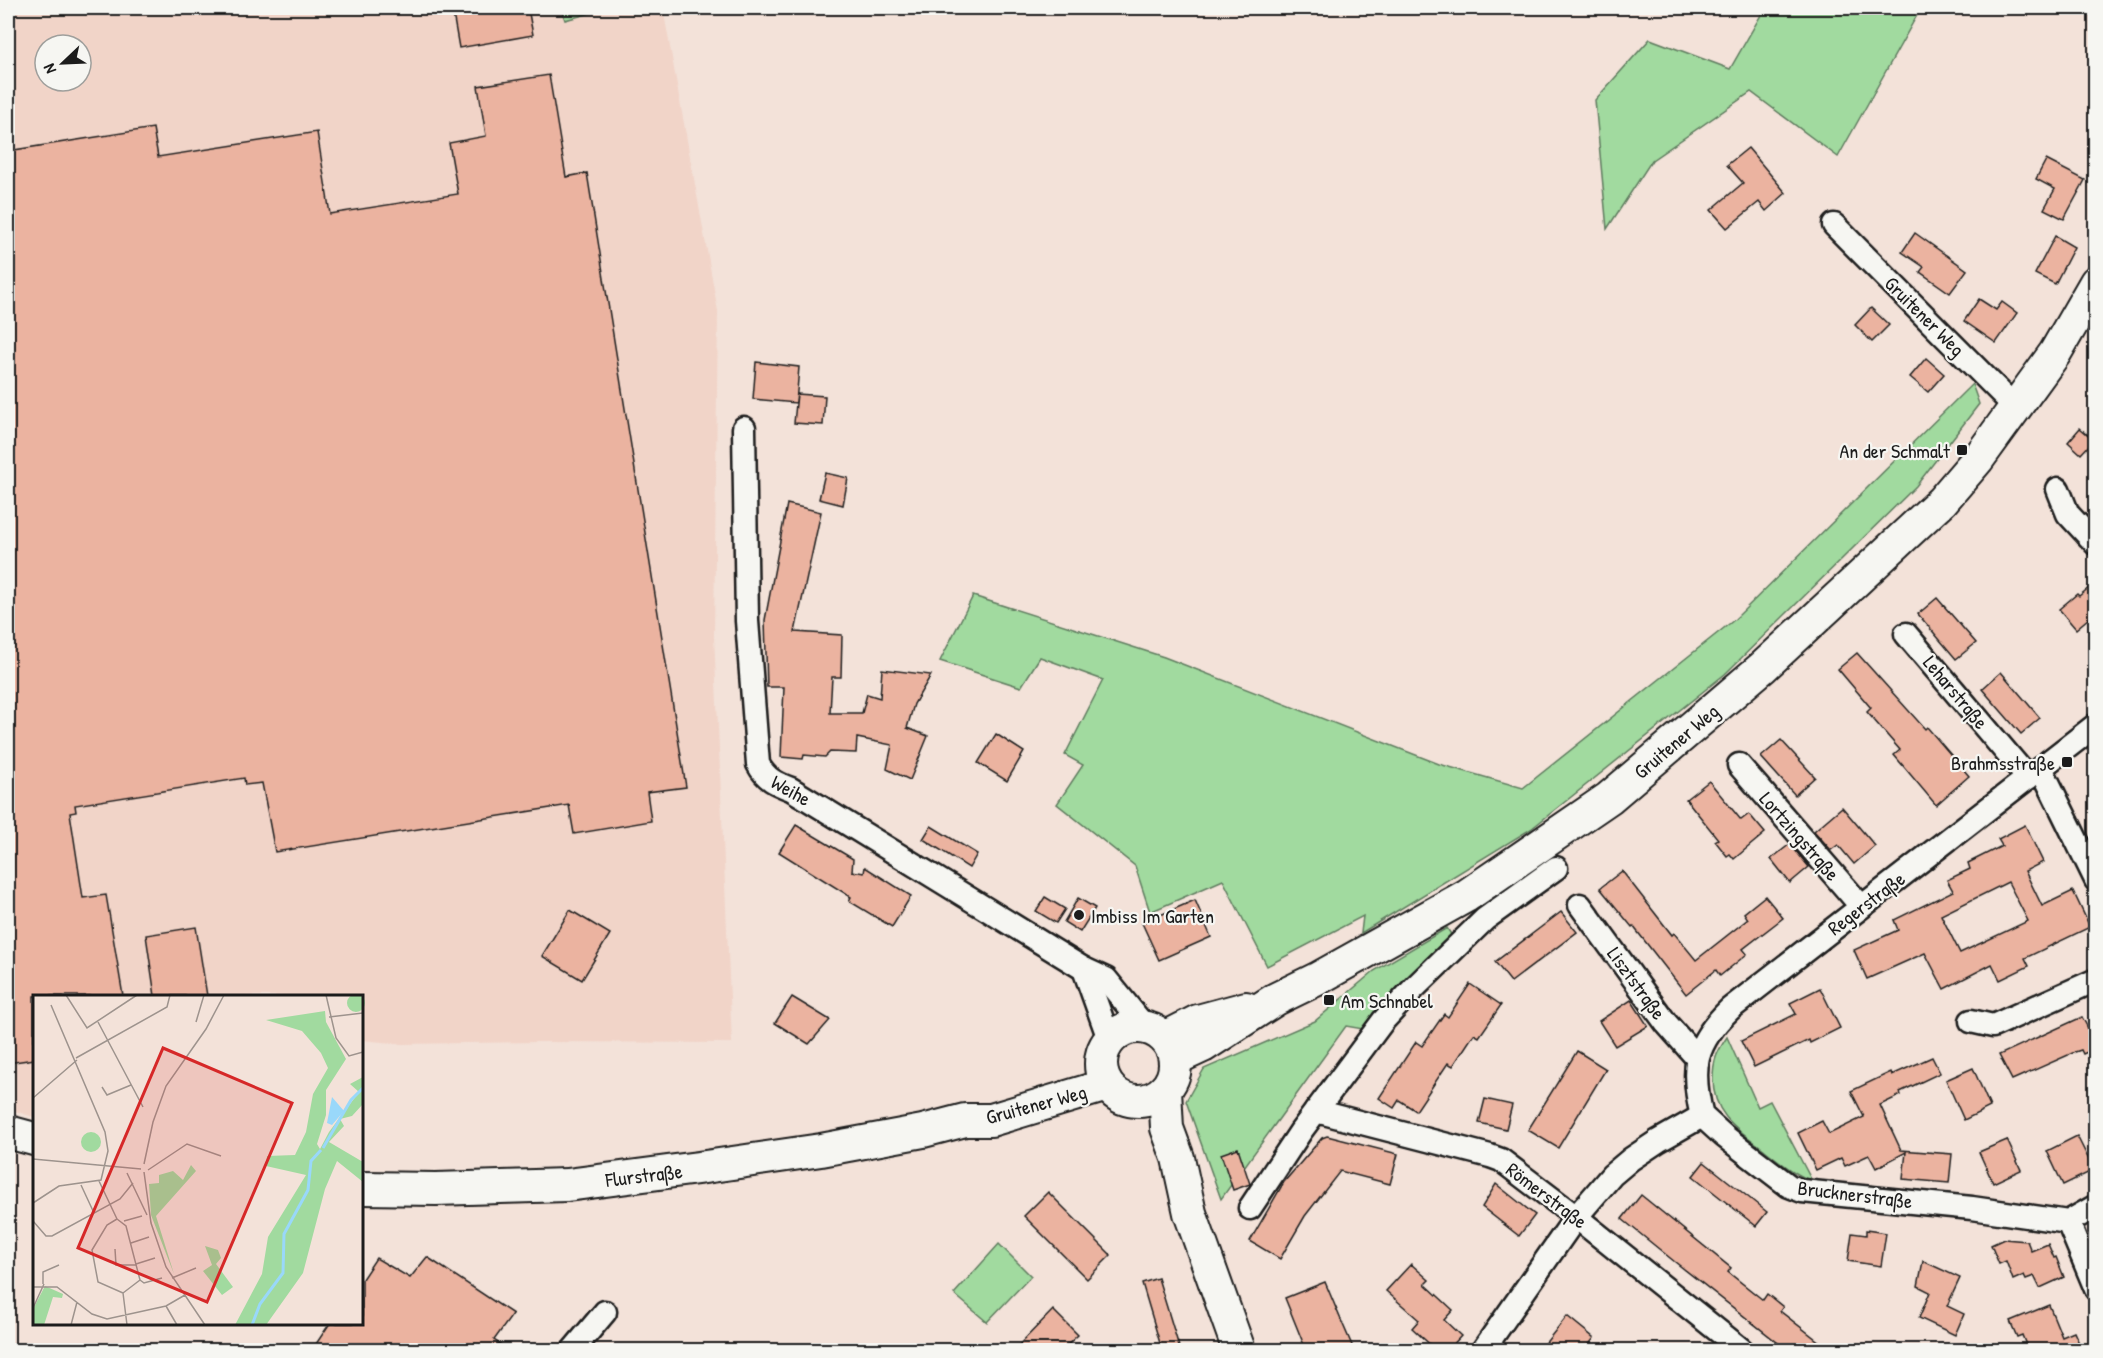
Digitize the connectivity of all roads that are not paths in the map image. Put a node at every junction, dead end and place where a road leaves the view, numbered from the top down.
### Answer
1 (1834, 225) dead end
2 (2096, 282) edge
3 (2016, 408) junction
4 (744, 428) dead end
5 (2058, 489) dead end
6 (2096, 544) edge
7 (1906, 634) dead end
8 (2096, 725) edge
9 (1739, 765) dead end
10 (2035, 773) junction
11 (1556, 868) dead end
12 (2096, 880) edge
13 (1580, 905) dead end
14 (1861, 906) junction
15 (1084, 969) junction
16 (2096, 980) edge
17 (1971, 1021) dead end
18 (1162, 1041) junction
19 (1697, 1058) junction
20 (1111, 1071) junction
21 (1165, 1090) junction
22 (1316, 1111) junction
23 (1702, 1116) junction
24 (923, 1131) joint
25 (8, 1132) edge
26 (33, 1139) edge
27 (363, 1188) edge
28 (2096, 1206) edge
29 (1250, 1208) dead end
30 (1190, 1213) junction
31 (1576, 1217) junction
32 (2068, 1222) junction
33 (2096, 1289) edge
34 (605, 1312) dead end
35 (1736, 1349) edge
36 (573, 1350) edge
37 (1239, 1350) edge
38 (1484, 1350) edge

1 - 3 street, Gruitener Weg
2 - 3 main road, Gruitener Weg
3 - 18 main road, Gruitener Weg
4 - 15 street, Weihe
5 - 6 street
7 - 10 street, Leharstraße
8 - 10 street, Regerstraße
9 - 14 street, Lortzingstraße
10 - 12 street
10 - 14 street, Regerstraße
11 - 22 street
13 - 19 street, Lisztstraße
14 - 19 street, Regerstraße
15 - 18 street, Weihe
15 - 20 street
16 - 17 street
18 - 20 main road
18 - 21 main road
19 - 23 street, Regerstraße
20 - 21 main road
20 - 24 main road, Gruitener Weg
20 - 30 main road
21 - 30 main road
22 - 29 street
22 - 31 street, Römerstraße
23 - 31 street
23 - 32 street, Brucknerstraße
24 - 27 main road, Flurstraße
25 - 26 main road
28 - 32 street
30 - 37 main road
31 - 35 street, Römerstraße
31 - 38 street
32 - 33 street
34 - 36 street

